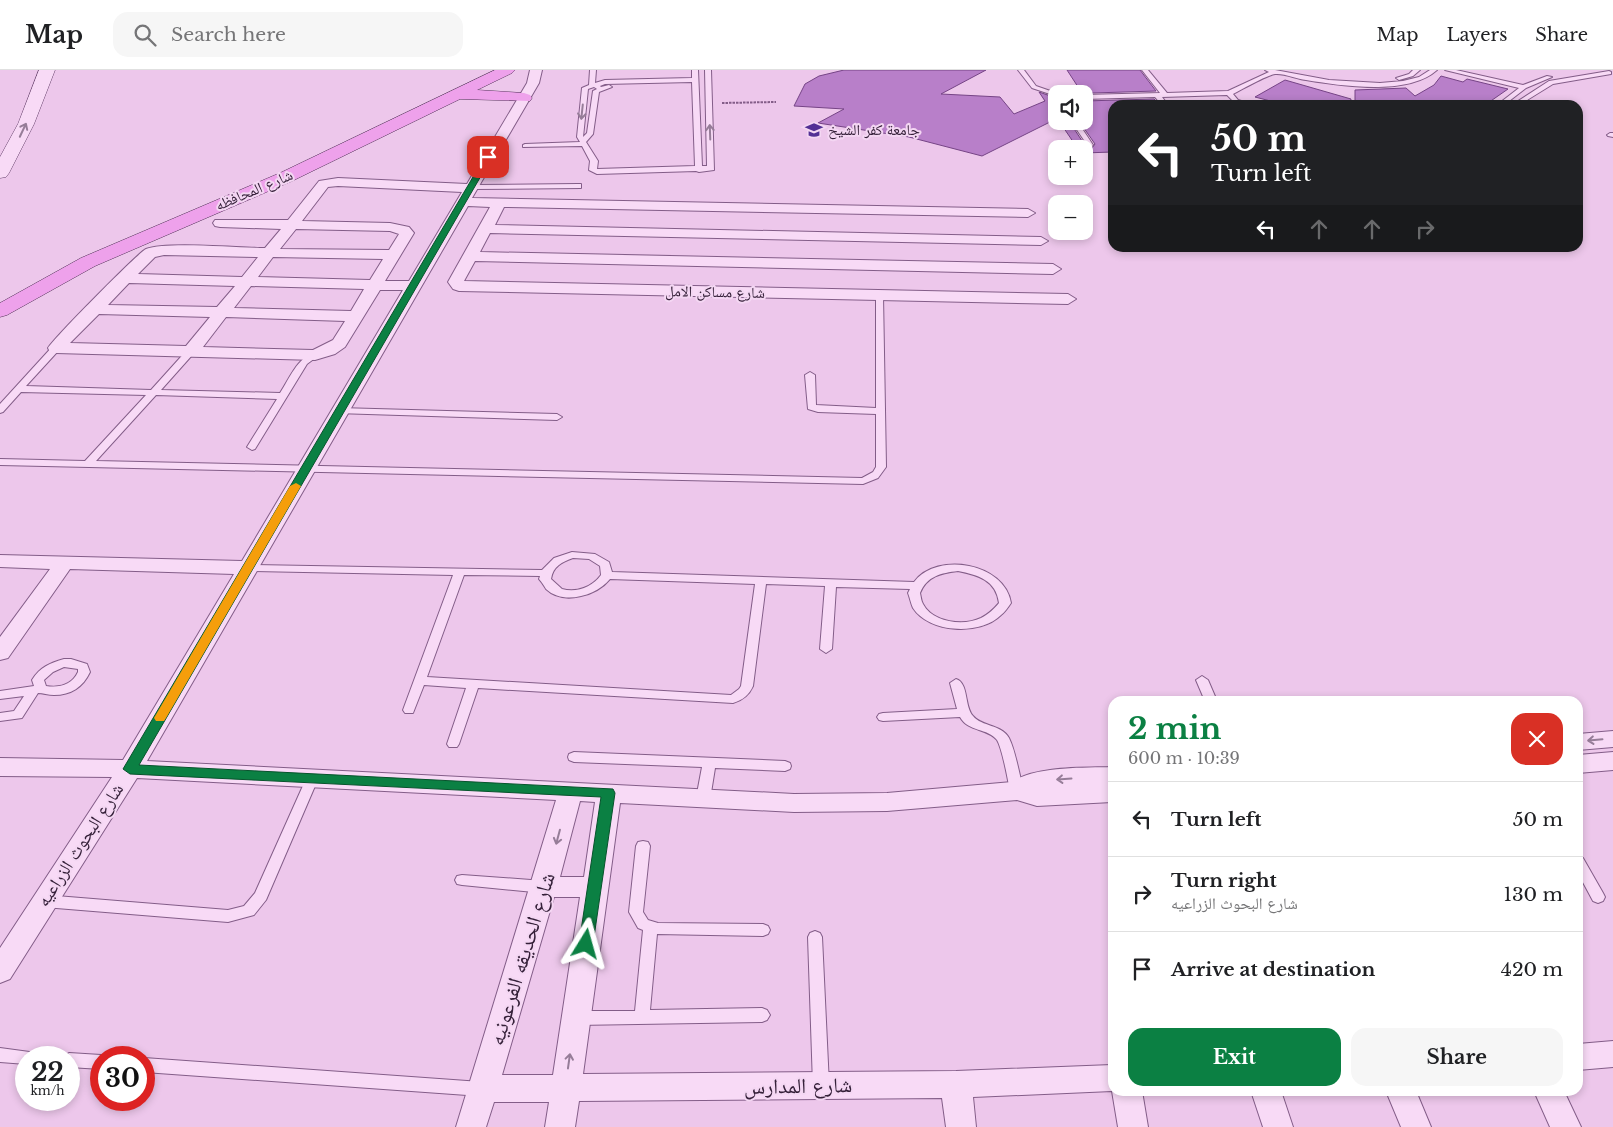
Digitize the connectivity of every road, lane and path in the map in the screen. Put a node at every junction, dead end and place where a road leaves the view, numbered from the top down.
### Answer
1 (47, 70) edge
2 (536, 70) edge
3 (593, 70) edge
4 (695, 70) edge
5 (708, 70) edge
6 (1021, 70) edge
7 (1145, 70) edge
8 (1284, 70) edge
9 (1417, 70) edge
10 (1434, 70) edge
11 (1448, 70) edge
12 (1591, 70) edge
13 (1597, 70) edge
14 (1272, 71) edge
15 (505, 72) edge
16 (1611, 73) edge
17 (696, 82) junction
18 (592, 84) junction
19 (1524, 86) junction
20 (600, 88) junction
21 (1048, 91) edge
22 (460, 94) junction
23 (1228, 94) junction
24 (1157, 95) junction
25 (1165, 95) junction
26 (1093, 97) edge
27 (524, 98) junction
28 (1160, 100) edge
29 (1235, 100) edge
30 (1506, 100) edge
31 (1522, 100) edge
32 (776, 102) dead end
33 (709, 103) junction
34 (583, 143) junction
35 (525, 146) dead end
36 (699, 170) junction
37 (0, 173) edge
38 (578, 186) dead end
39 (467, 192) junction
40 (500, 202) junction
41 (613, 205) junction
42 (733, 207) junction
43 (846, 209) junction
44 (961, 212) junction
45 (1028, 213) dead end
46 (220, 223) dead end
47 (290, 225) junction
48 (485, 229) junction
49 (604, 232) junction
50 (728, 234) junction
51 (846, 237) junction
52 (964, 239) junction
53 (1041, 241) dead end
54 (269, 253) junction
55 (395, 255) junction
56 (470, 256) junction
57 (594, 259) junction
58 (722, 262) junction
59 (846, 264) junction
60 (967, 267) junction
61 (1053, 269) dead end
62 (123, 278) junction
63 (246, 282) junction
64 (376, 285) junction
65 (412, 286) junction
66 (583, 290) junction
67 (717, 292) junction
68 (845, 295) junction
69 (879, 295) junction
70 (970, 297) junction
71 (0, 298) edge
72 (1068, 299) dead end
73 (92, 309) junction
74 (0, 311) edge
75 (221, 312) junction
76 (356, 316) junction
77 (56, 348) junction
78 (191, 351) junction
79 (315, 355) junction
80 (810, 375) dead end
81 (18, 390) junction
82 (153, 393) junction
83 (284, 396) junction
84 (0, 410) edge
85 (339, 411) junction
86 (880, 411) junction
87 (557, 417) dead end
88 (252, 447) dead end
89 (0, 462) edge
90 (89, 463) junction
91 (306, 468) junction
92 (0, 561) edge
93 (65, 562) junction
94 (248, 568) junction
95 (460, 572) junction
96 (545, 573) junction
97 (607, 575) junction
98 (760, 580) junction
99 (831, 583) junction
100 (916, 586) junction
101 (826, 649) dead end
102 (0, 653) edge
103 (1202, 680) dead end
104 (420, 681) junction
105 (956, 683) dead end
106 (472, 684) junction
107 (0, 695) edge
108 (1209, 696) edge
109 (410, 710) dead end
110 (964, 713) junction
111 (0, 717) edge
112 (883, 717) dead end
113 (1613, 739) edge
114 (1583, 742) edge
115 (453, 744) dead end
116 (574, 757) dead end
117 (1613, 761) edge
118 (709, 763) junction
119 (1583, 764) edge
120 (785, 766) dead end
121 (0, 767) edge
122 (130, 769) junction
123 (1108, 776) edge
124 (312, 780) junction
125 (571, 790) junction
126 (1017, 791) junction
127 (609, 793) junction
128 (1108, 793) edge
129 (703, 799) junction
130 (643, 846) dead end
131 (1583, 871) edge
132 (462, 880) dead end
133 (544, 887) junction
134 (594, 887) junction
135 (1598, 897) dead end
136 (44, 901) junction
137 (650, 928) junction
138 (762, 930) dead end
139 (815, 937) dead end
140 (0, 971) edge
141 (762, 1015) dead end
142 (642, 1017) junction
143 (575, 1018) junction
144 (1613, 1054) edge
145 (0, 1055) edge
146 (15, 1056) edge
147 (1583, 1057) edge
148 (155, 1066) edge
149 (1108, 1078) edge
150 (956, 1084) junction
151 (821, 1085) junction
152 (565, 1088) junction
153 (482, 1089) junction
154 (1127, 1096) edge
155 (1268, 1096) edge
156 (1403, 1096) edge
157 (1551, 1096) edge
158 (471, 1127) edge
159 (560, 1127) edge
160 (961, 1127) edge
161 (1133, 1127) edge
162 (1278, 1127) edge
163 (1416, 1127) edge
164 (1566, 1127) edge

37 -> 1 main road
2 - 27 street, شارع البحوث الزراعيه
3 - 18 lane
4 - 17 lane
5 - 33 lane
6 - 21 lane
7 - 25 lane
8 - 9 lane
10 - 14 lane
11 - 19 lane
12 - 19 lane
13 - 16 lane
14 - 23 lane
15 - 22 main road, شارع المحافظه
15 - 71 main road, شارع المحافظه
16 - 31 lane
17 - 18 lane
17 - 20 lane
17 - 36 lane
18 - 20 lane
18 -> 34 lane
19 - 30 lane
20 - 34 lane
22 - 27 main road
22 - 74 main road, شارع المحافظه
23 - 25 lane
23 - 29 lane
24 - 25 lane
24 - 26 lane
24 - 28 lane
27 - 39 street, شارع البحوث الزراعيه
32 - 33 path
36 -> 33 lane
34 - 35 lane
34 - 36 lane
38 - 39 lane
39 - 40 street
39 - 47 street
39 - 65 street, شارع البحوث الزراعيه
40 - 41 street
40 - 48 street, شارع مساكن الامل
41 - 42 street
41 - 49 street
42 - 43 street
42 - 50 street
43 - 44 street
43 - 51 street
44 - 45 street
44 - 52 street
46 - 47 street
47 - 54 street
47 - 55 street
48 - 49 street
48 - 56 street, شارع مساكن الامل
49 - 50 street
49 - 57 street
50 - 51 street
50 - 58 street
51 - 52 street
51 - 59 street
52 - 53 street
52 - 60 street
54 - 55 street
54 - 62 street
54 - 63 street
55 - 64 street
56 - 57 street
56 - 66 street, شارع مساكن الامل
57 - 58 street
57 - 66 street
58 - 59 street
58 - 67 street
59 - 60 street
59 - 68 street
60 - 61 street
60 - 70 street
62 - 63 street
62 - 73 street
63 - 64 street
63 - 75 street
64 - 65 street
64 - 76 street
65 - 85 street, شارع البحوث الزراعيه
66 - 67 street, شارع مساكن الامل
67 - 68 street, شارع مساكن الامل
68 - 69 street, شارع مساكن الامل
69 - 70 street, شارع مساكن الامل
69 - 86 lane
70 - 72 street, شارع مساكن الامل
73 - 75 street
73 - 77 street
75 - 76 street
75 - 78 street
76 - 79 street
77 - 78 street
77 - 81 lane
78 - 79 street
78 - 82 lane
79 - 83 lane
80 - 86 lane
81 - 82 lane
81 - 84 lane
82 - 83 lane
82 - 90 lane
83 - 88 lane
85 - 87 lane
85 - 91 street, شارع البحوث الزراعيه
86 - 91 lane
89 - 90 lane
90 - 91 lane
91 - 94 street, شارع البحوث الزراعيه
92 - 93 street
93 - 94 street
93 - 102 street
94 - 95 lane
94 - 122 street, شارع البحوث الزراعيه
95 - 96 lane
95 - 104 lane
96 - 97 lane
96 - 97 lane
97 - 98 lane
98 - 99 lane
98 - 106 lane
99 - 100 lane
99 - 101 lane
100 - 100 lane
103 - 108 lane
104 - 106 lane
104 - 109 lane
105 - 110 lane
106 - 115 lane
107 - 111 lane
110 - 112 lane
110 - 126 lane
113 -> 114 street
116 - 118 lane
117 - 119 street
118 - 120 lane
118 - 129 lane
121 - 122 street
122 - 124 street
122 - 136 street, شارع البحوث الزراعيه
123 -> 126 street
124 - 125 street
124 - 136 lane
125 - 127 street
125 -> 133 street, شارع الحديقه الفرعونيه
126 - 128 street
126 - 129 street
127 - 129 street
127 - 134 street
130 - 137 lane
131 - 135 lane
132 - 133 lane
133 - 134 street
133 - 153 street, شارع الحديقه الفرعونيه
134 - 143 street
136 - 140 street, شارع البحوث الزراعيه
137 - 138 lane
137 - 142 lane
139 - 151 lane
141 - 142 lane
142 - 143 lane
152 -> 143 street
144 - 147 street
145 - 146 lane
148 - 153 lane
149 - 150 street, شارع المدارس
150 - 151 street, شارع المدارس
150 - 160 street
151 - 152 street, شارع المدارس
152 - 153 street, شارع المدارس
152 - 159 street
153 - 158 street, شارع الحديقه الفرعونيه
154 - 161 street
155 - 162 street
156 - 163 street
157 - 164 street

